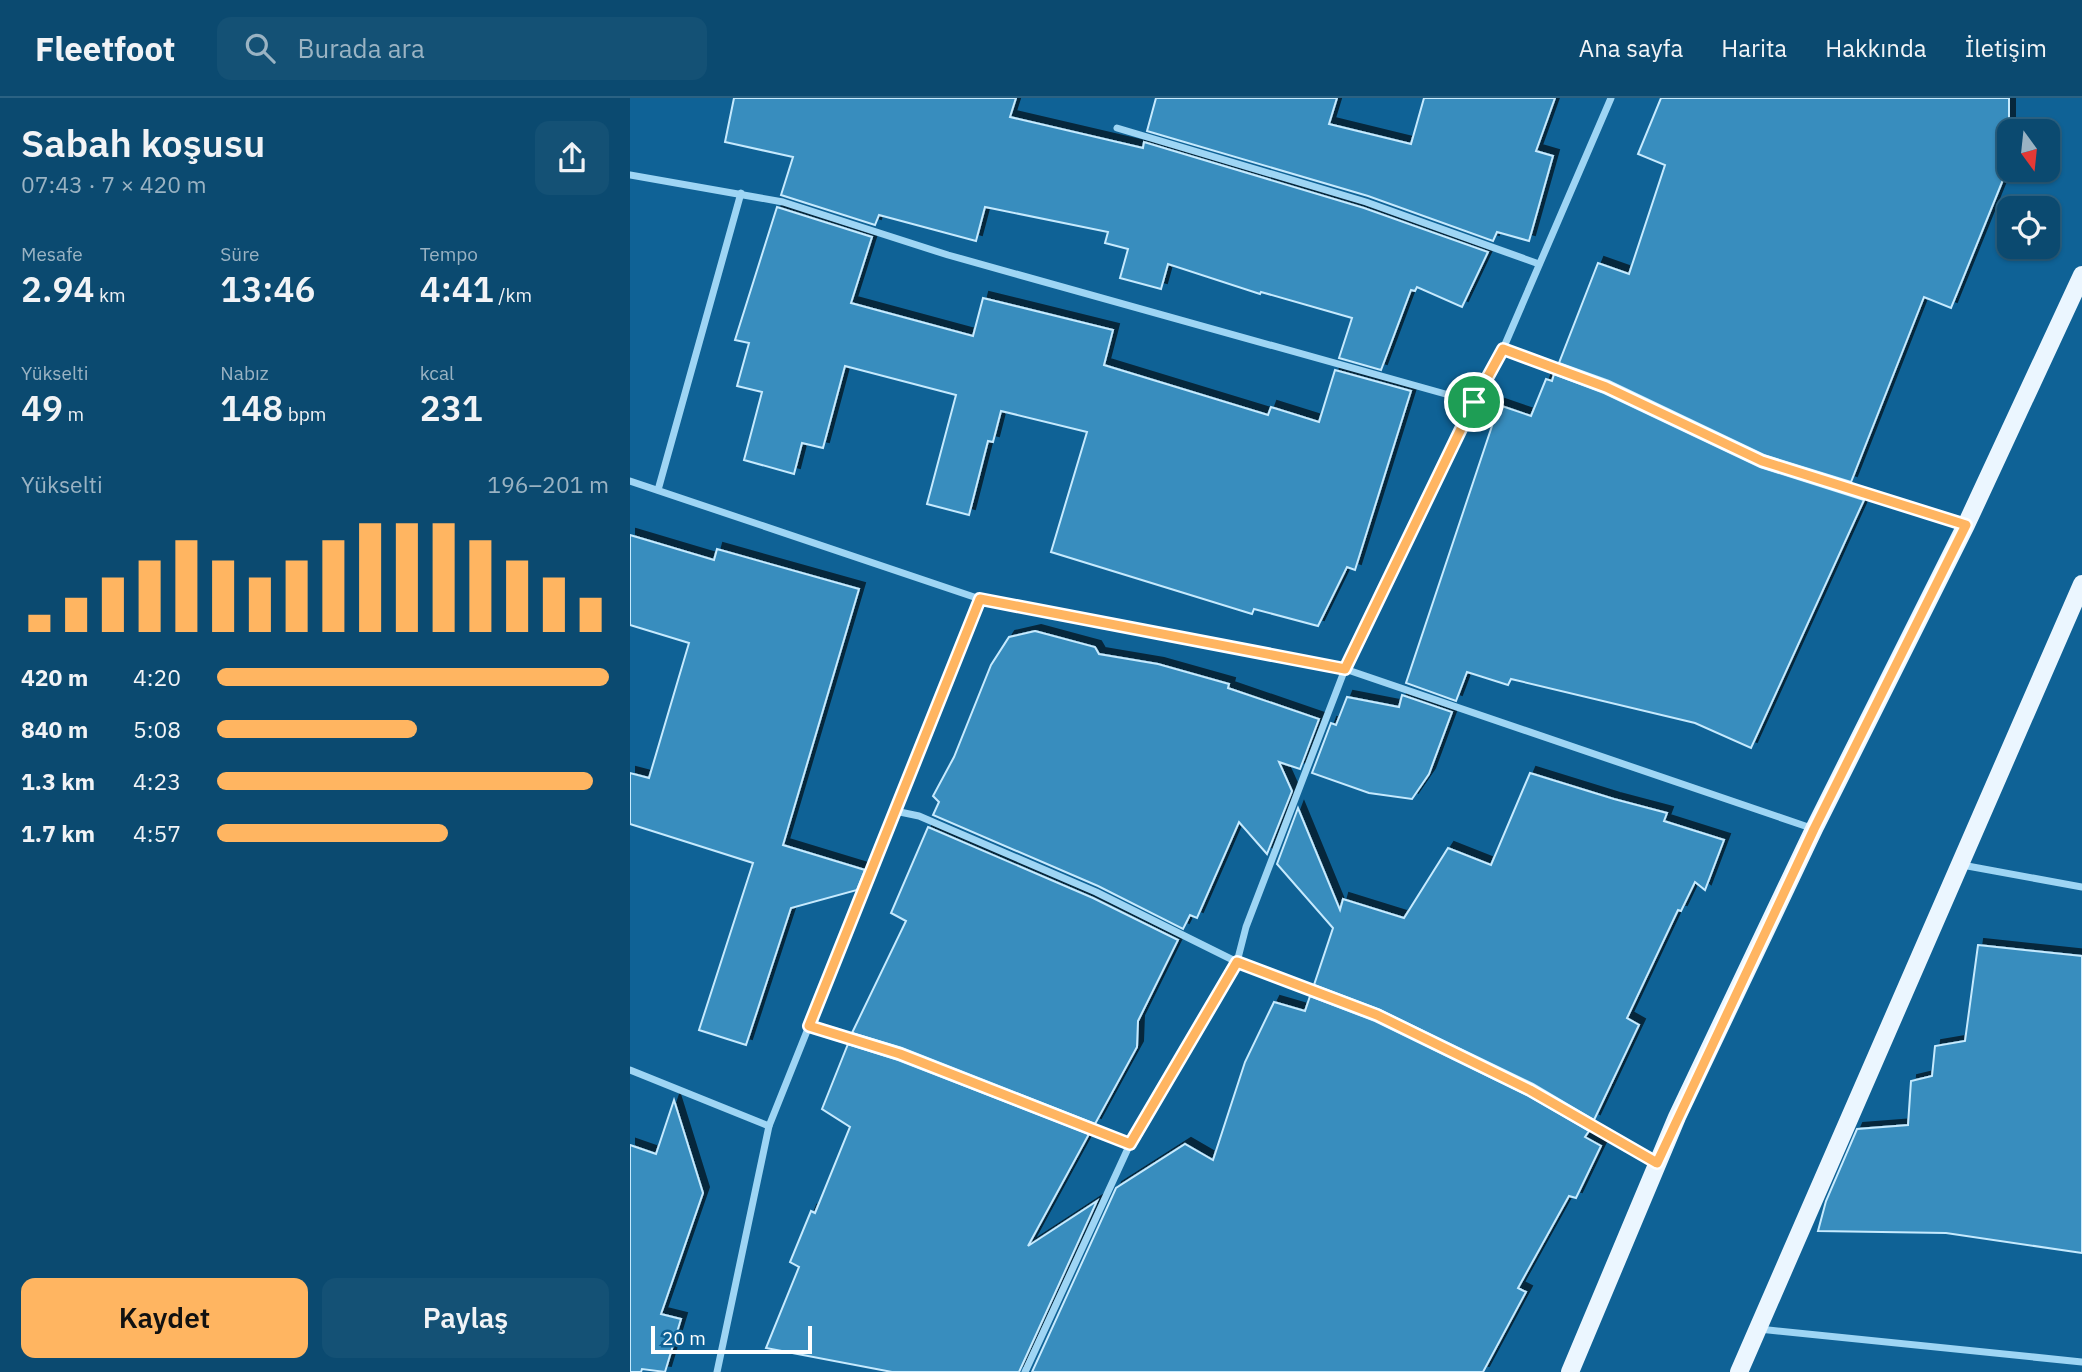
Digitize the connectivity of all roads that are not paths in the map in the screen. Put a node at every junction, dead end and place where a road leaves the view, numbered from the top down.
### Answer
1 (1611, 98) edge
2 (1117, 128) dead end
3 (630, 175) edge
4 (741, 194) junction
5 (1539, 264) junction
6 (2082, 275) edge
7 (1503, 349) junction
8 (1474, 402) junction
9 (630, 481) edge
10 (658, 491) junction
11 (1966, 525) junction
12 (2082, 583) edge
13 (980, 599) junction
14 (1345, 669) junction
15 (895, 811) junction
16 (1814, 829) junction
17 (1960, 865) junction
18 (2082, 887) edge
19 (1237, 962) junction
20 (809, 1026) junction
21 (630, 1070) edge
22 (769, 1126) junction
23 (1130, 1144) junction
24 (1657, 1163) junction
25 (1758, 1329) junction
26 (2082, 1362) edge
27 (717, 1372) edge
28 (1025, 1372) edge
29 (1570, 1372) edge
30 (1739, 1372) edge

1 - 5 street
2 - 5 street
3 - 4 street
4 - 8 street
4 - 10 street
5 - 7 street
6 - 11 main road
7 - 8 street
7 - 11 street
8 - 14 street
9 - 10 street
10 - 13 street
11 - 16 main road
12 - 17 main road
13 - 14 street
13 - 15 street
14 - 16 street
14 - 19 street
15 - 19 street
15 - 20 street
16 - 24 main road
17 - 18 street
17 - 25 main road
19 - 23 street
19 - 24 street
20 - 22 street
20 - 23 street
21 - 22 street
22 - 27 street
23 - 28 street
24 - 29 main road
25 - 26 street
25 - 30 main road

